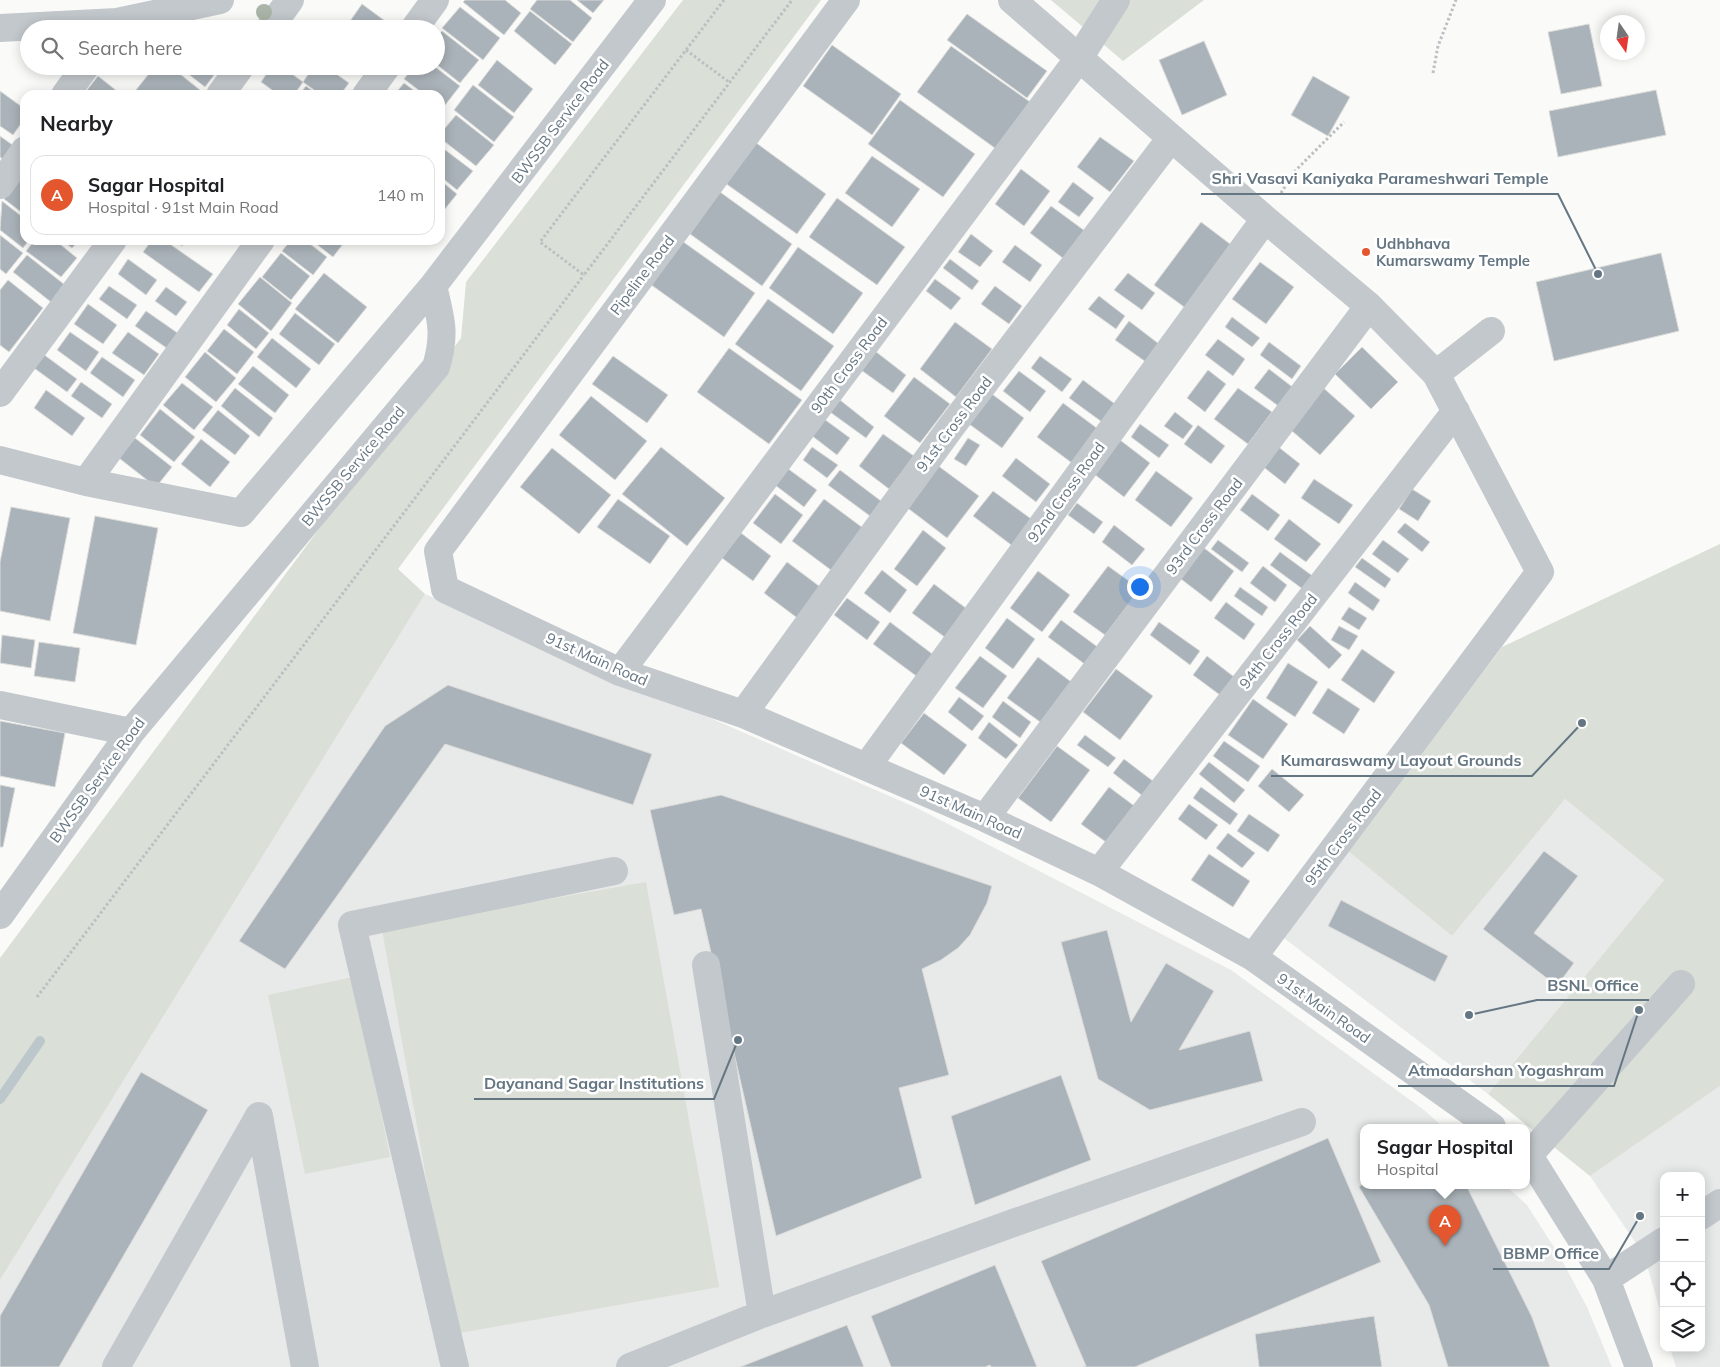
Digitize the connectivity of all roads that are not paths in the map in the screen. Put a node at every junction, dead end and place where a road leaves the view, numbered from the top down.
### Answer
1 (220, 0) edge
2 (290, 0) edge
3 (435, 0) edge
4 (652, 0) edge
5 (846, 0) edge
6 (1012, 0) edge
7 (1116, 0) edge
8 (117, 17) edge
9 (85, 20) edge
10 (276, 20) edge
11 (421, 20) edge
12 (20, 26) edge
13 (0, 28) edge
14 (1079, 58) junction
15 (79, 75) edge
16 (234, 75) edge
17 (380, 75) edge
18 (69, 90) edge
19 (224, 90) edge
20 (370, 90) edge
21 (1170, 138) junction
22 (20, 157) edge
23 (0, 185) edge
24 (1265, 219) junction
25 (109, 245) edge
26 (257, 245) edge
27 (433, 286) junction
28 (1369, 306) junction
29 (1491, 331) dead end
30 (1436, 374) junction
31 (0, 393) edge
32 (1456, 411) junction
33 (0, 460) edge
34 (86, 482) junction
35 (438, 550) joint
36 (620, 672) junction
37 (0, 705) edge
38 (743, 714) junction
39 (130, 732) junction
40 (867, 766) junction
41 (985, 818) junction
42 (614, 871) dead end
43 (1100, 872) junction
44 (10, 885) edge
45 (0, 915) edge
46 (1253, 957) junction
47 (706, 965) dead end
48 (1682, 984) dead end
49 (1302, 1122) dead end
50 (1488, 1124) edge
51 (1530, 1150) edge
52 (1530, 1155) edge
53 (1720, 1203) edge
54 (1705, 1213) edge
55 (1660, 1244) edge
56 (1606, 1279) junction
57 (762, 1314) junction
58 (116, 1367) edge
59 (305, 1367) edge
60 (455, 1367) edge
61 (630, 1367) edge
62 (1639, 1367) edge

1 - 8 street
2 - 10 street
3 - 11 street
4 - 27 street, BWSSB Service Road
5 - 35 street, Pipeline Road
6 - 14 street
7 - 14 street, 90th Cross Road
8 - 9 street
12 - 13 street
14 - 21 street
14 - 36 street, 90th Cross Road
15 - 18 street
16 - 19 street
17 - 20 street
21 - 24 street
21 - 38 street, 91st Cross Road
22 - 23 street
24 - 28 street
24 - 40 street, 92nd Cross Road
25 - 31 street
26 - 34 street
27 - 34 street
27 - 39 street, BWSSB Service Road
28 - 30 street
28 - 41 street, 93rd Cross Road
29 - 30 street
30 - 32 street
32 - 43 street, 94th Cross Road
32 - 46 street, 95th Cross Road
33 - 34 street
35 - 36 street, 91st Main Road
36 - 38 street, 91st Main Road
37 - 39 street
38 - 40 street, 91st Main Road
39 - 44 street, BWSSB Service Road
40 - 41 street, 91st Main Road
41 - 43 street, 91st Main Road
42 - 60 street
43 - 46 street, 91st Main Road
44 - 45 street, BWSSB Service Road
46 - 50 street, 91st Main Road
47 - 57 street
48 - 51 street
49 - 57 street
52 - 56 street
53 - 54 street
55 - 56 street
56 - 62 street
57 - 61 street
58 - 59 street

